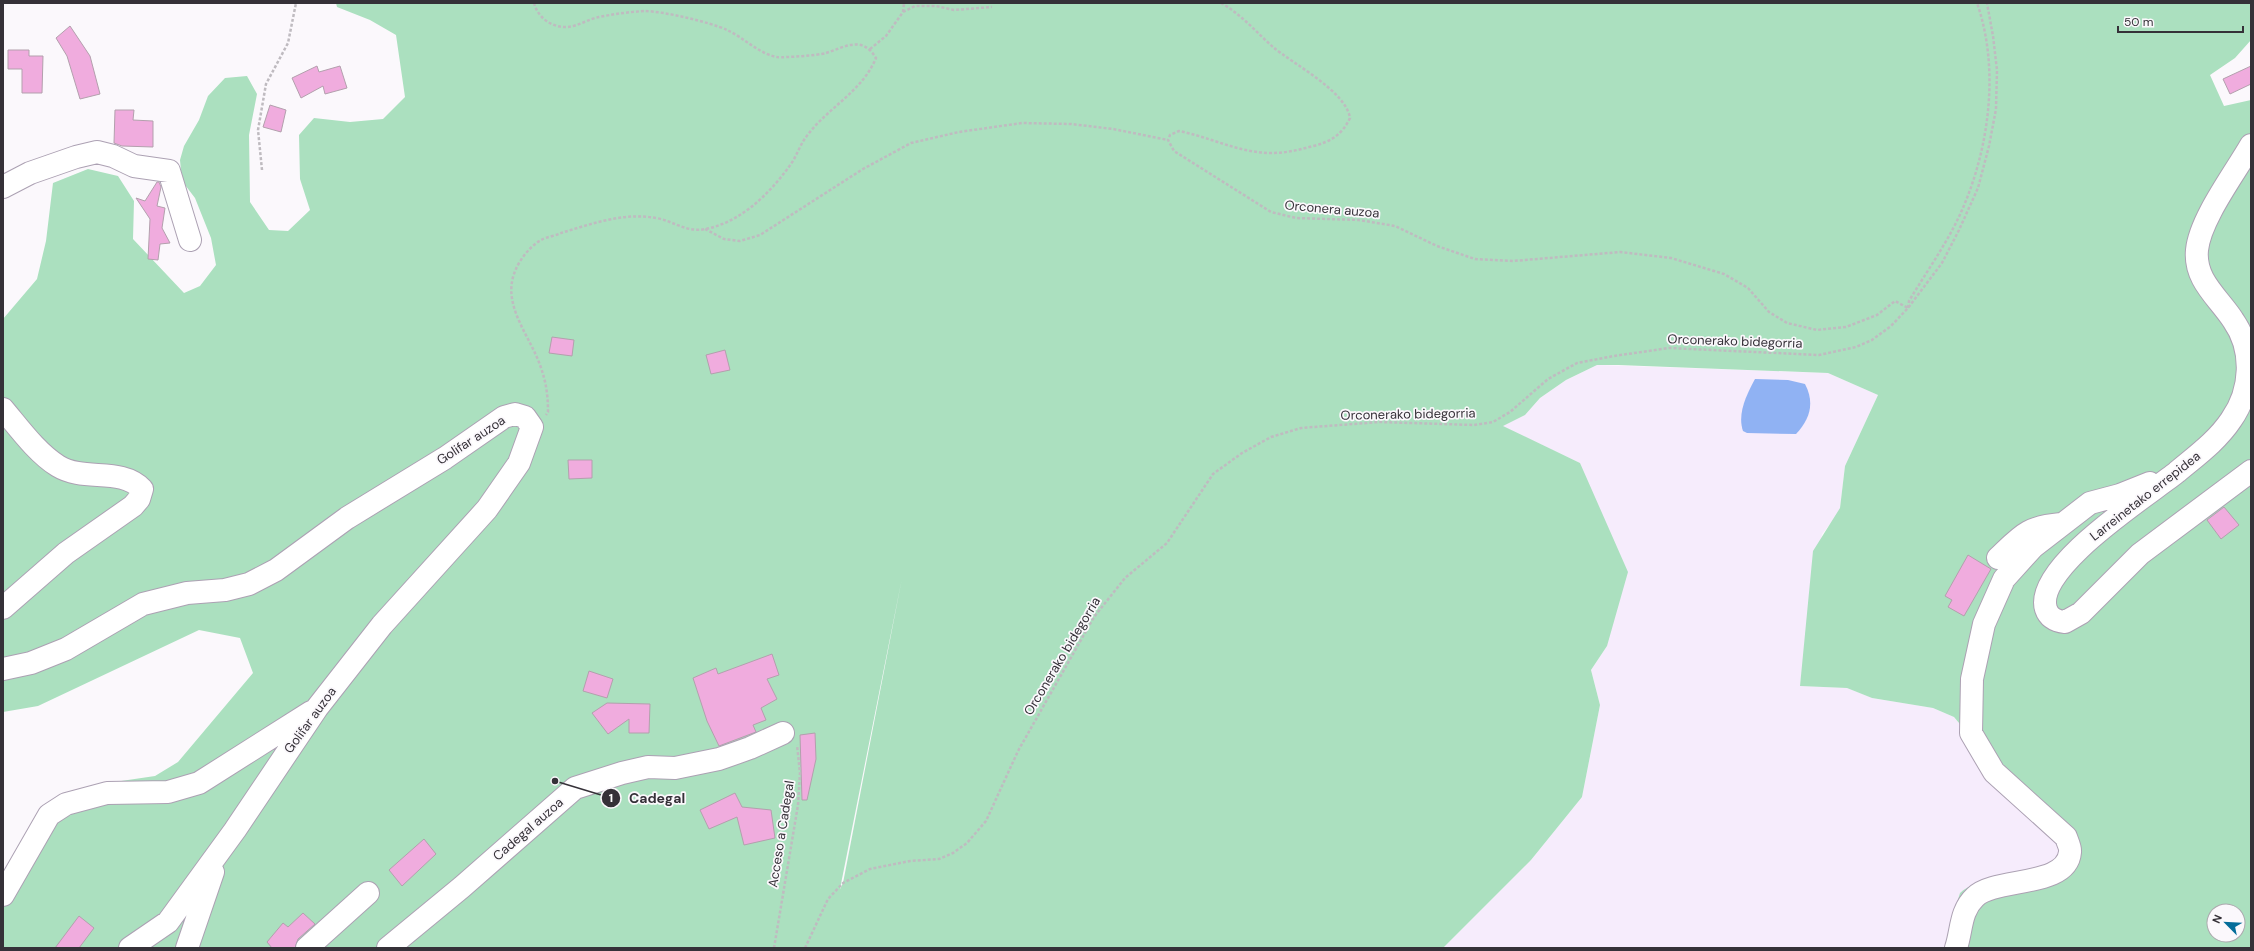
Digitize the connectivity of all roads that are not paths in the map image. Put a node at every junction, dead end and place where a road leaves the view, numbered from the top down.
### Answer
1 (2251, 145) edge
2 (3, 187) edge
3 (190, 240) dead end
4 (3, 409) edge
5 (2251, 471) edge
6 (2175, 473) junction
7 (2066, 523) junction
8 (1998, 558) dead end
9 (3, 608) edge
10 (3, 669) edge
11 (317, 708) junction
12 (783, 733) road end
13 (235, 830) junction
14 (368, 893) dead end
15 (3, 895) edge
16 (130, 948) edge
17 (187, 948) edge
18 (307, 948) edge
19 (388, 948) edge
20 (1956, 948) edge

1 - 6 street, Larreinetako errepidea
2 - 3 street
4 - 9 street
5 - 6 street, Larreinetako errepidea
6 - 7 street
7 - 8 street
7 - 20 street
10 - 11 street, Golifar auzoa
11 - 13 street, Golifar auzoa
11 - 15 street
12 - 19 street, Cadegal auzoa
13 - 16 street
13 - 17 street
14 - 18 street

